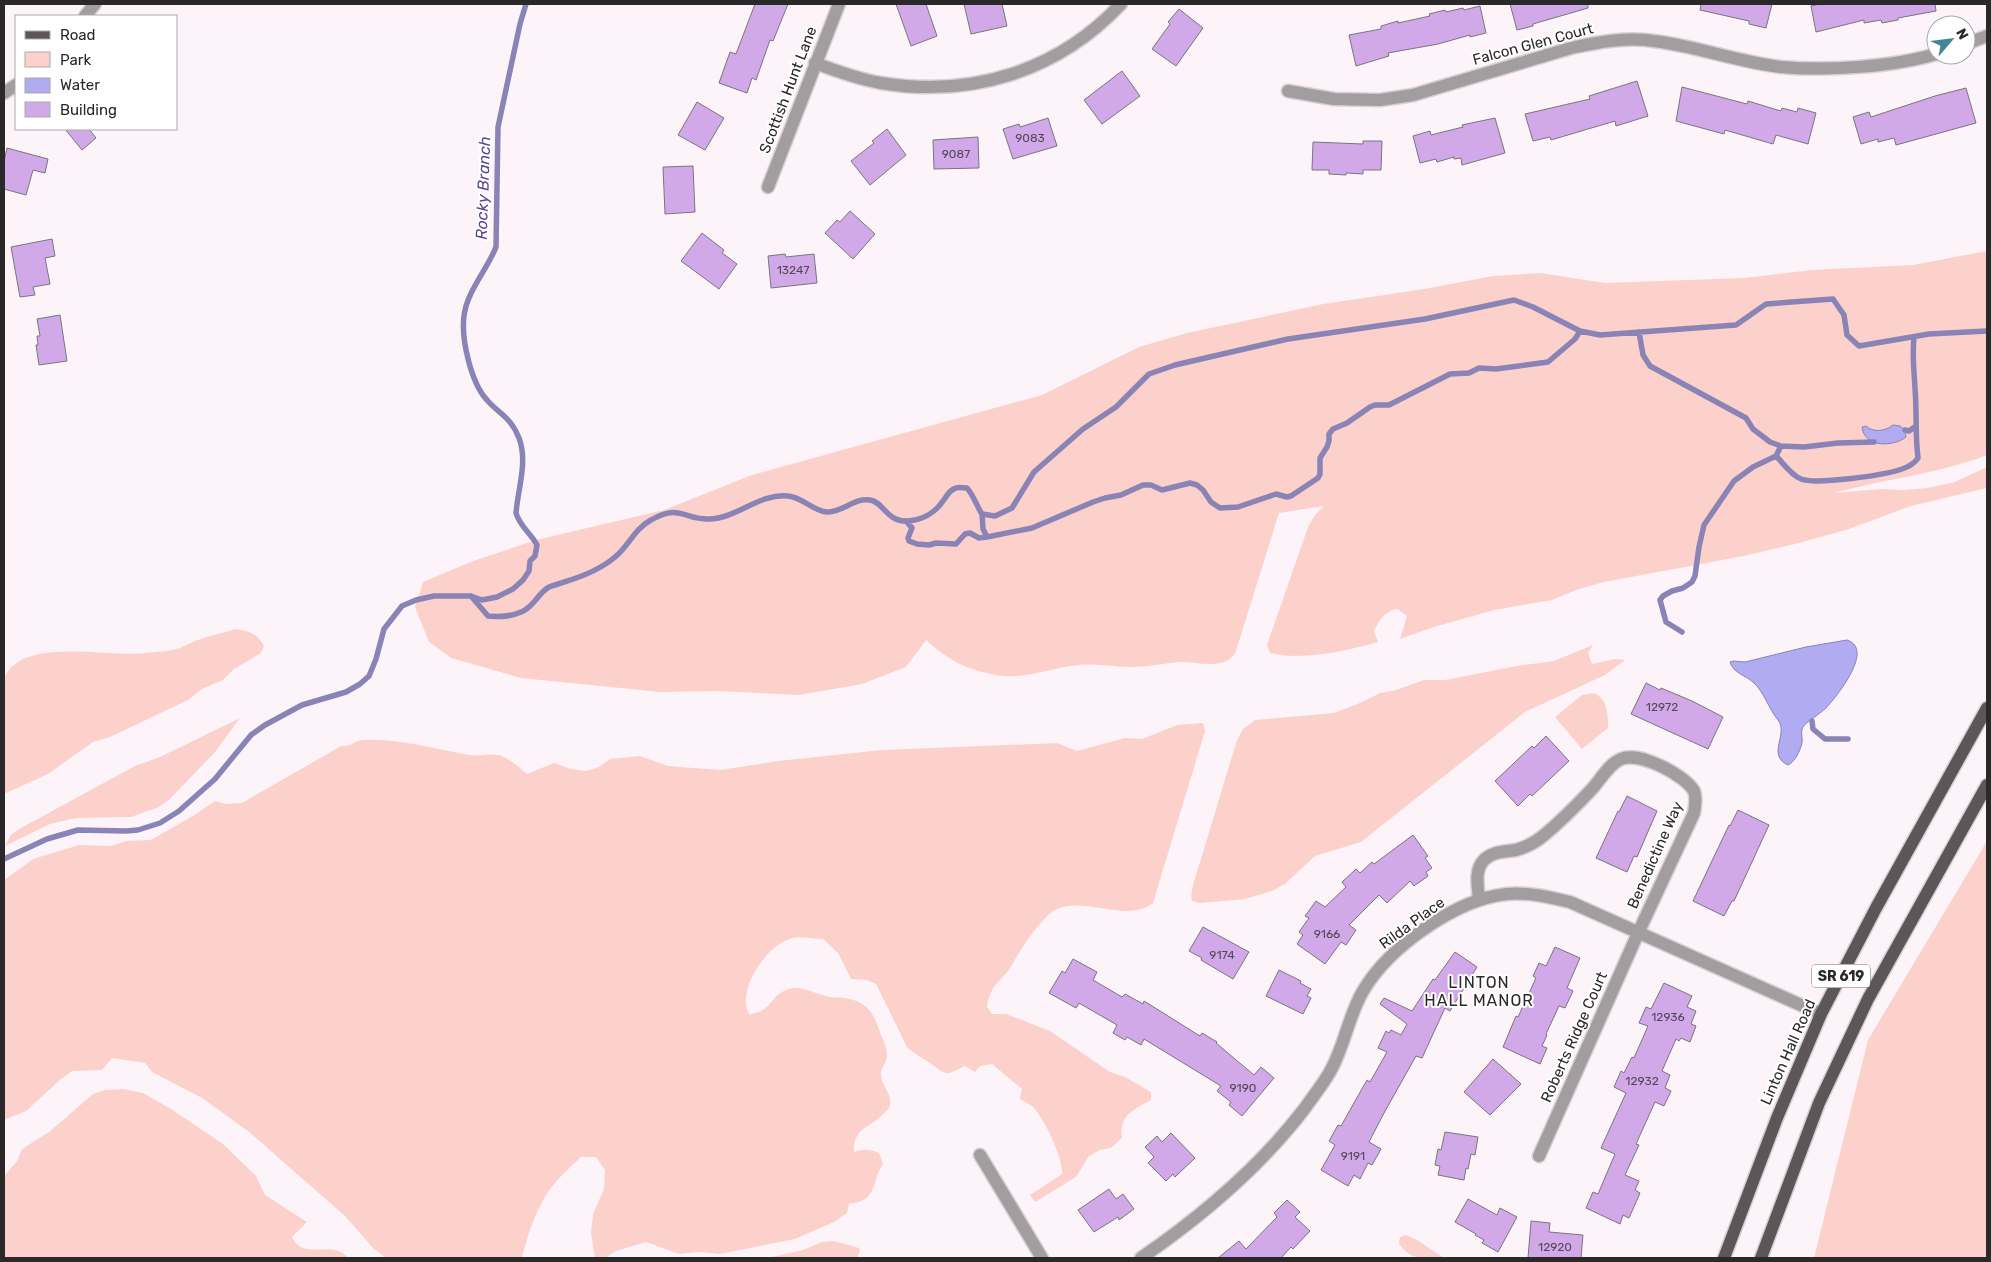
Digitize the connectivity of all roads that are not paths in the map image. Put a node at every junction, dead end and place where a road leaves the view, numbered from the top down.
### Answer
1 (94, 4) edge
2 (838, 4) edge
3 (1121, 4) edge
4 (86, 15) edge
5 (1926, 56) edge
6 (815, 63) junction
7 (15, 86) edge
8 (1288, 91) dead end
9 (4, 93) edge
10 (768, 187) dead end
11 (1987, 708) edge
12 (1987, 785) edge
13 (1479, 900) junction
14 (1639, 931) junction
15 (1821, 1014) junction
16 (980, 1155) dead end
17 (1539, 1156) dead end
18 (1042, 1258) edge
19 (1141, 1258) edge
20 (1724, 1258) edge
21 (1761, 1258) edge

1 - 4 street
2 - 6 street, Scottish Hunt Lane
3 - 6 street
5 - 8 street, Falcon Glen Court
6 - 10 street, Scottish Hunt Lane
7 - 9 street
11 - 15 main road, Linton Hall Road / SR 619
12 - 21 main road, SR 619
13 - 14 street, Rilda Place
13 - 14 street, Benedictine Way
13 - 19 street, Rilda Place
14 - 15 street, Rilda Place
14 - 17 street, Roberts Ridge Court
15 - 20 main road, Linton Hall Road / SR 619
16 - 18 street

